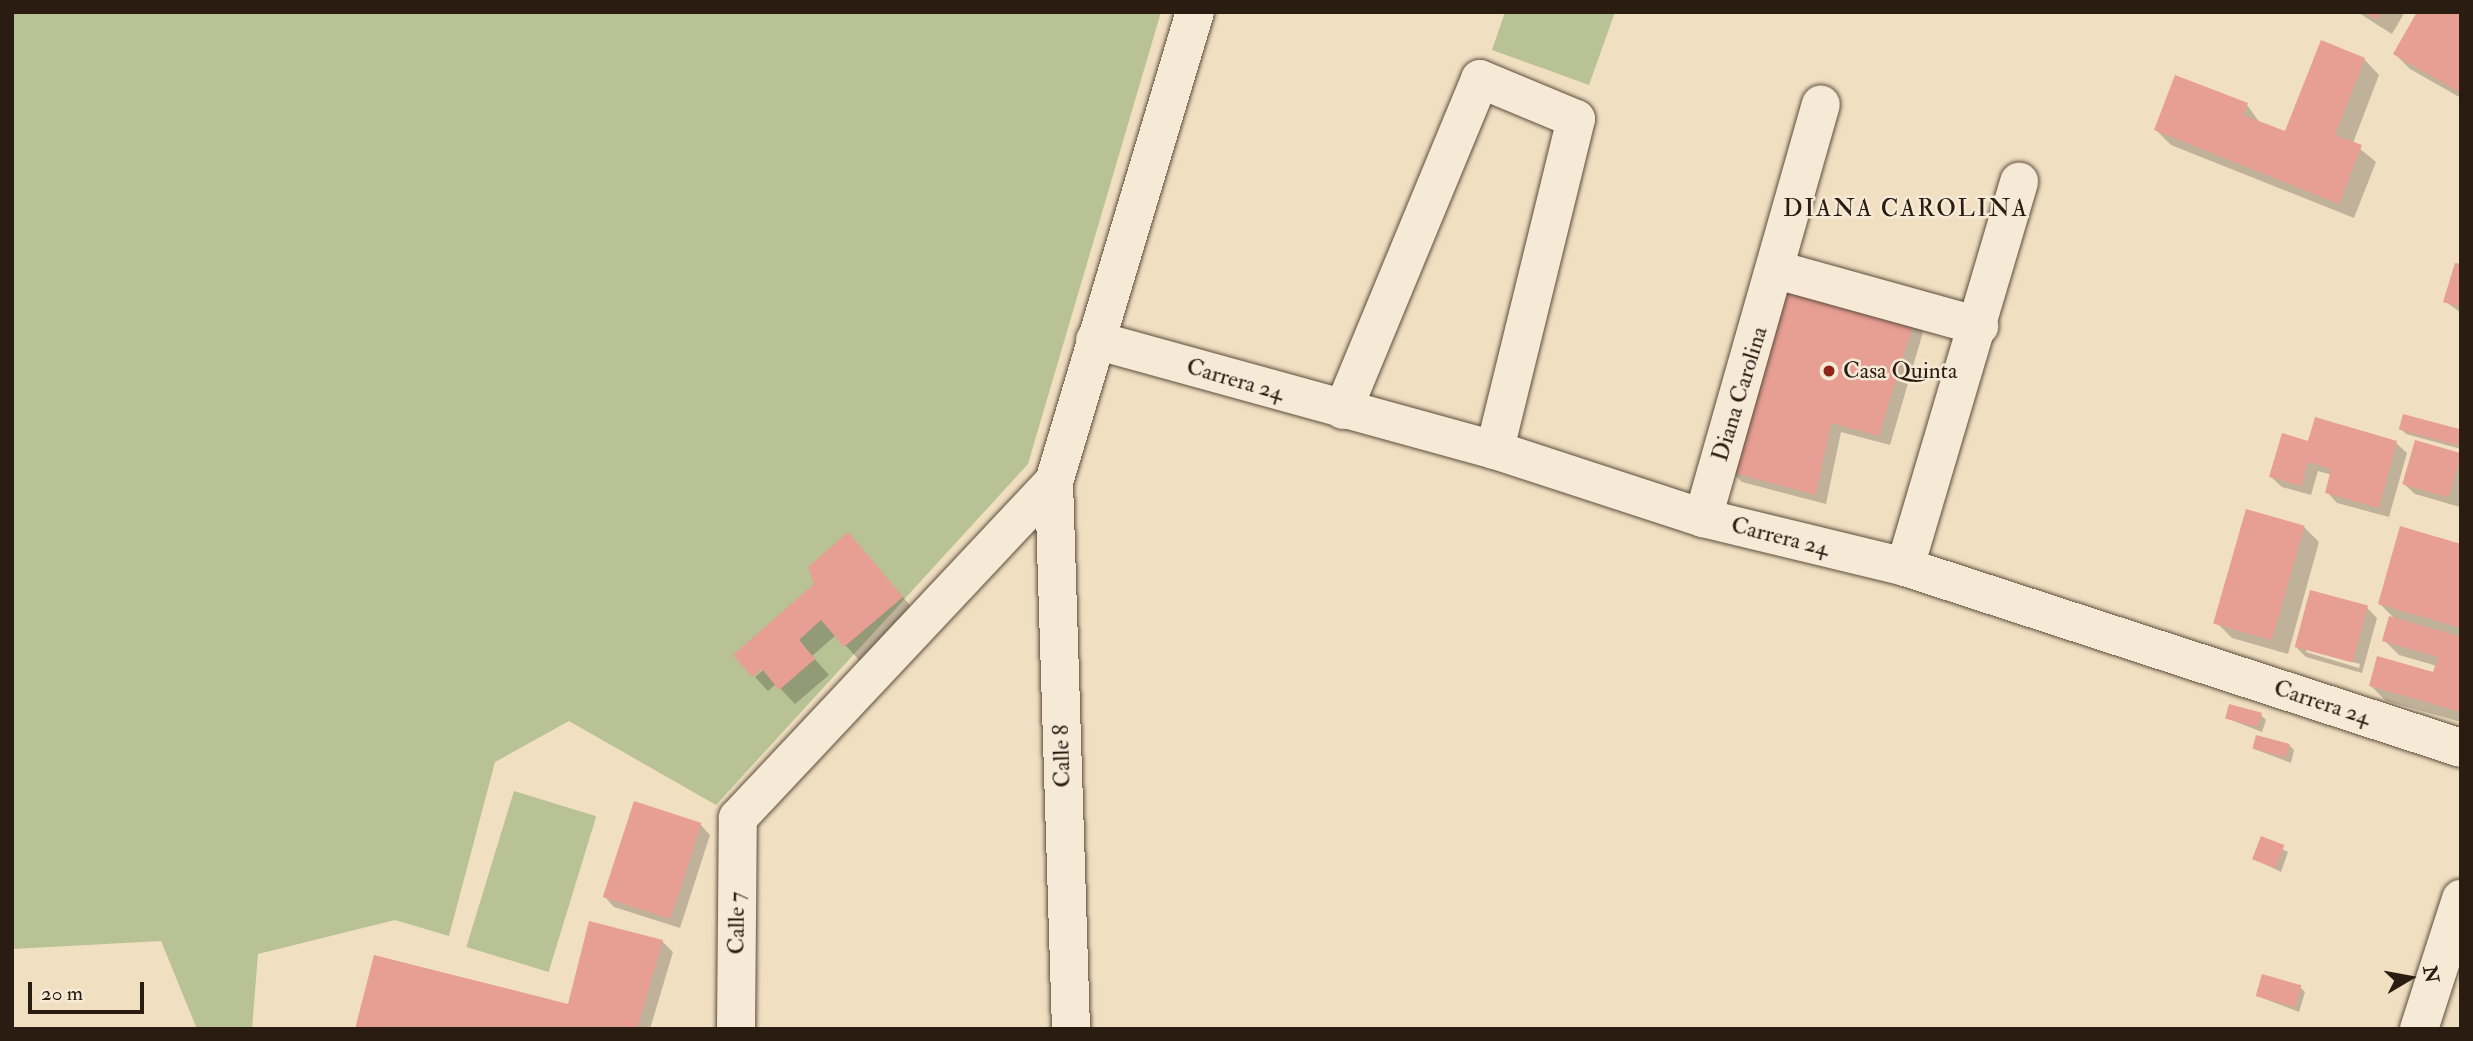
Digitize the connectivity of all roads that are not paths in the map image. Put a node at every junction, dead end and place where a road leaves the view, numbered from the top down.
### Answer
1 (1195, 12) edge
2 (1821, 105) dead end
3 (2020, 181) dead end
4 (1777, 270) junction
5 (1979, 326) junction
6 (1095, 340) junction
7 (1343, 410) junction
8 (1495, 450) junction
9 (1054, 482) junction
10 (1703, 518) junction
11 (1905, 567) junction
12 (2461, 748) edge
13 (2461, 899) edge
14 (736, 1029) edge
15 (1071, 1029) edge
16 (2419, 1029) edge

1 - 6 street
2 - 4 street, Diana Carolina
3 - 5 street
4 - 5 street
4 - 10 street, Diana Carolina
5 - 11 street
6 - 7 street, Carrera 24
6 - 9 street
7 - 8 street, Carrera 24
7 - 8 street
8 - 10 street, Carrera 24
9 - 14 street, Calle 7
9 - 15 street, Calle 8
10 - 11 street, Carrera 24
11 - 12 street, Carrera 24
13 - 16 street

